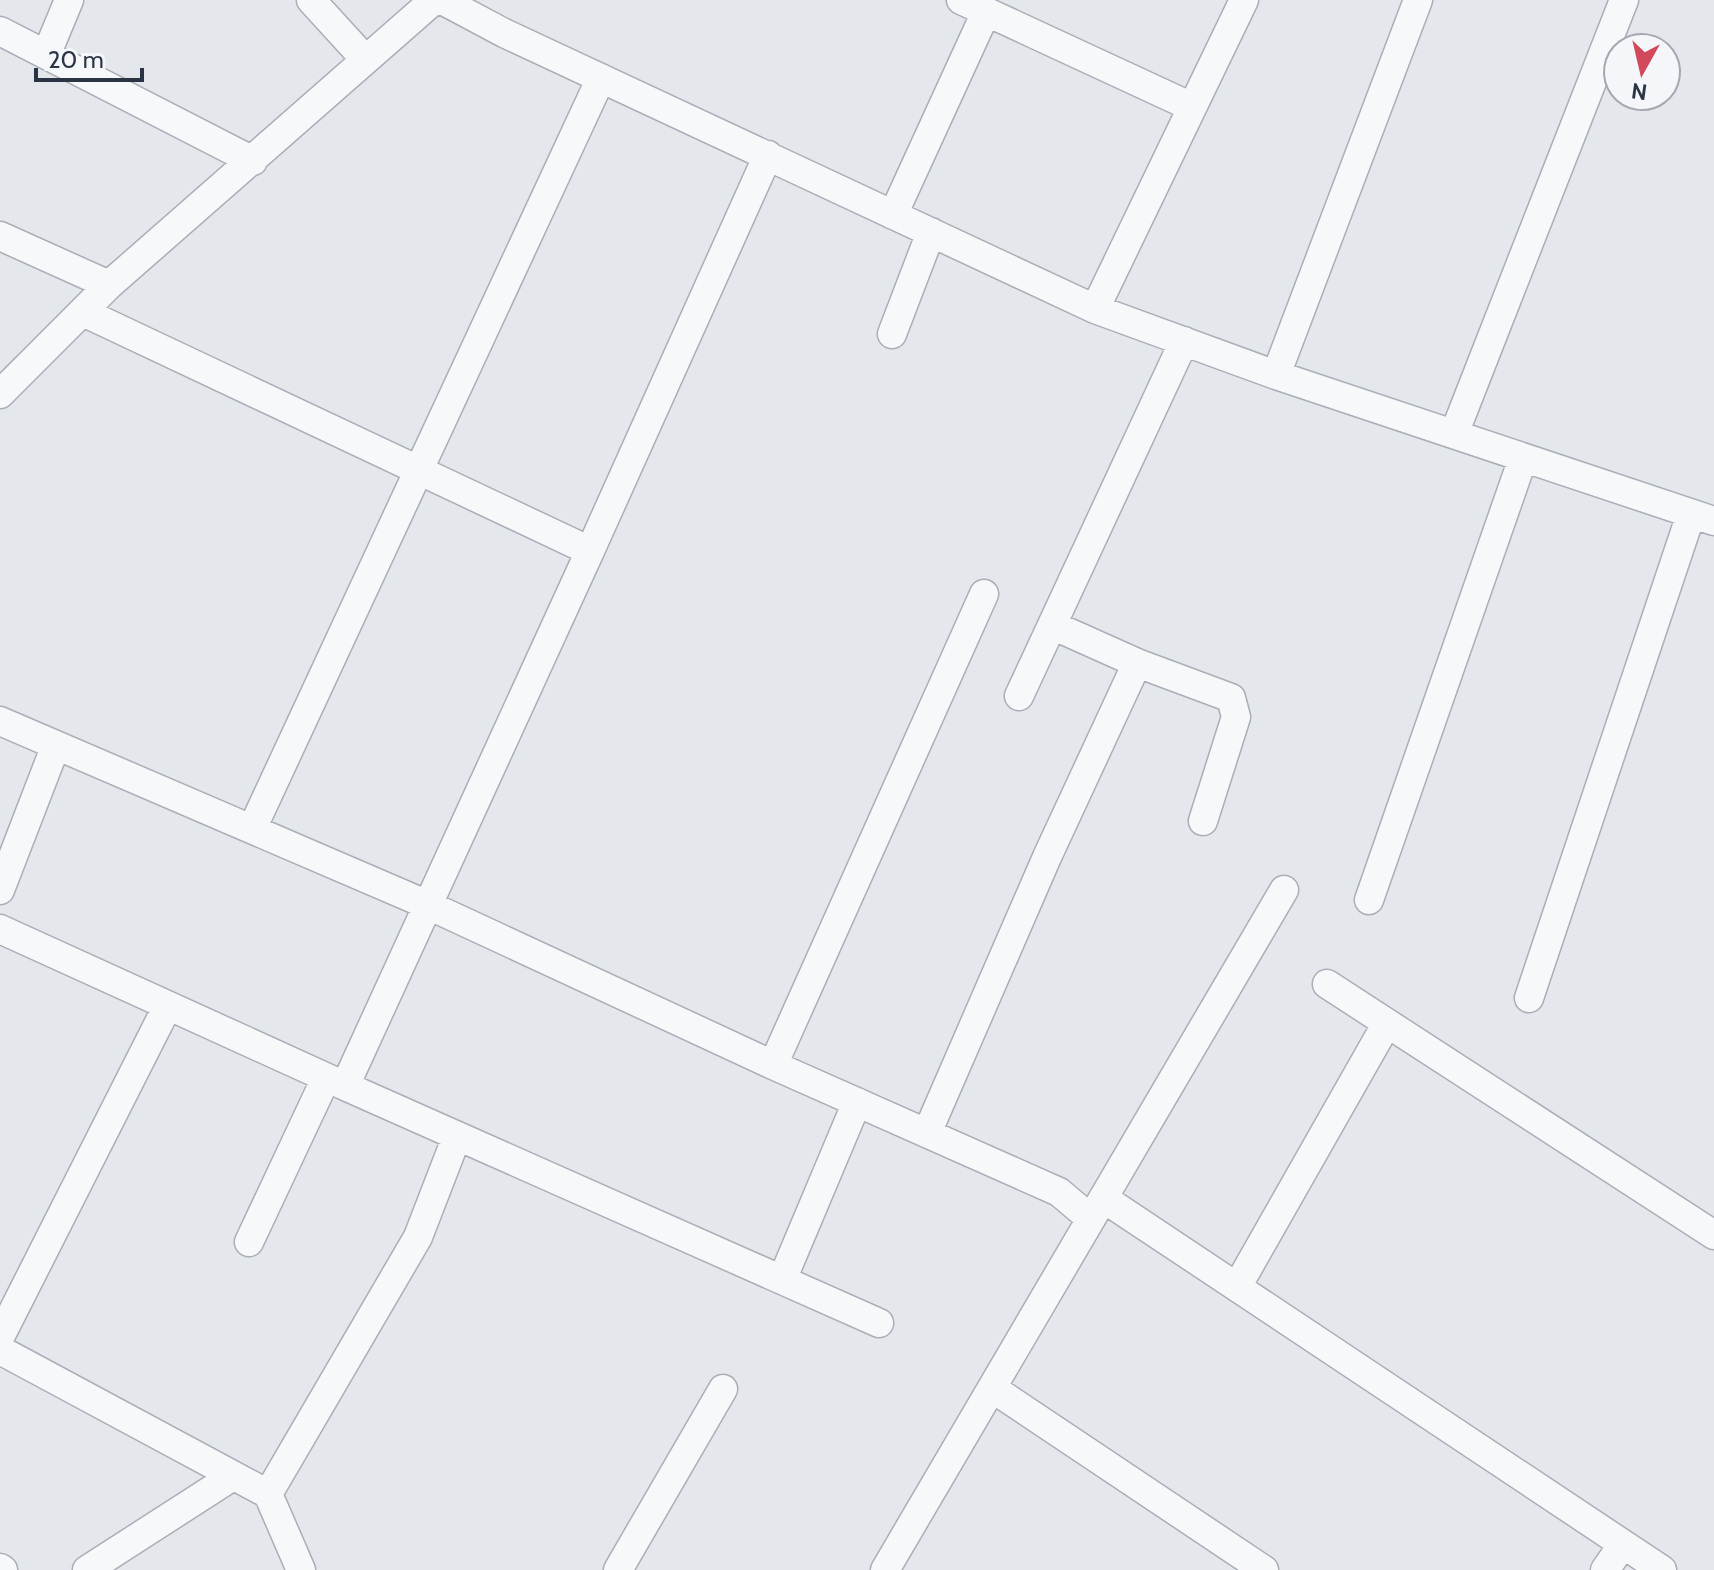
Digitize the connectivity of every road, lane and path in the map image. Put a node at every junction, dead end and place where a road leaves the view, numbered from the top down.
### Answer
1 (69, 0) edge
2 (311, 0) edge
3 (434, 0) edge
4 (442, 0) edge
5 (1244, 0) edge
6 (1418, 0) edge
7 (1624, 0) edge
8 (973, 6) edge
9 (0, 31) edge
10 (47, 53) junction
11 (364, 58) junction
12 (601, 78) junction
13 (1192, 107) junction
14 (768, 155) junction
15 (253, 161) junction
16 (893, 215) junction
17 (931, 232) junction
18 (0, 236) edge
19 (109, 285) junction
20 (1095, 309) junction
21 (83, 312) junction
22 (892, 334) dead end
23 (1184, 341) junction
24 (1276, 375) junction
25 (0, 394) edge
26 (1454, 434) junction
27 (1523, 458) junction
28 (417, 469) junction
29 (1703, 518) edge
30 (590, 551) junction
31 (984, 594) dead end
32 (1052, 625) junction
33 (1137, 663) junction
34 (1019, 696) dead end
35 (0, 721) edge
36 (56, 745) junction
37 (1203, 821) dead end
38 (252, 829) junction
39 (0, 890) edge
40 (1284, 890) dead end
41 (1369, 900) dead end
42 (428, 905) junction
43 (0, 929) edge
44 (1327, 984) dead end
45 (1529, 998) dead end
46 (167, 1007) junction
47 (1387, 1023) junction
48 (773, 1065) junction
49 (335, 1082) junction
50 (857, 1102) junction
51 (927, 1133) junction
52 (457, 1136) junction
53 (1097, 1208) junction
54 (1714, 1235) edge
55 (249, 1242) dead end
56 (782, 1280) junction
57 (1237, 1287) junction
58 (879, 1323) dead end
59 (0, 1337) edge
60 (0, 1350) edge
61 (992, 1388) junction
62 (723, 1389) dead end
63 (233, 1476) junction
64 (268, 1494) junction
65 (1623, 1544) junction
66 (87, 1570) edge
67 (301, 1570) edge
68 (618, 1570) edge
69 (885, 1570) edge
70 (1264, 1570) edge
71 (1605, 1570) edge
72 (1662, 1570) edge

1 - 10 street
2 - 11 street
3 - 11 street
4 - 12 street
5 - 13 street
6 - 24 street
7 - 26 street
8 - 13 street
8 - 16 street
9 - 10 street
10 - 15 street
11 - 15 street
12 - 14 street
12 - 28 street
13 - 20 street
14 - 16 street
14 - 30 street
15 - 19 street
16 - 17 street
17 - 20 street
17 - 22 street
18 - 19 street
19 - 21 street
20 - 23 street
21 - 25 street
21 - 28 street
23 - 24 street
23 - 32 street
24 - 26 street
26 - 27 street
27 - 29 street
27 - 41 street
28 - 30 street
28 - 38 street
29 - 45 street
30 - 42 street
31 - 48 street
32 - 33 street
32 - 34 street
33 - 37 street
33 - 51 street
35 - 36 street
36 - 38 street
36 - 39 street
38 - 42 street
40 - 53 street
42 - 48 street
42 - 49 street
43 - 46 street
44 - 47 street
46 - 49 street
46 - 59 street
47 - 54 street
47 - 57 street
48 - 50 street
49 - 52 street
49 - 55 street
50 - 51 street
50 - 56 street
51 - 53 street
52 - 56 street
52 - 64 street
53 - 57 street
53 - 61 street
56 - 58 street
57 - 65 street
60 - 63 street
61 - 69 street
61 - 70 street
62 - 68 street
63 - 64 street
63 - 66 street
64 - 67 street
65 - 71 street
65 - 72 street

